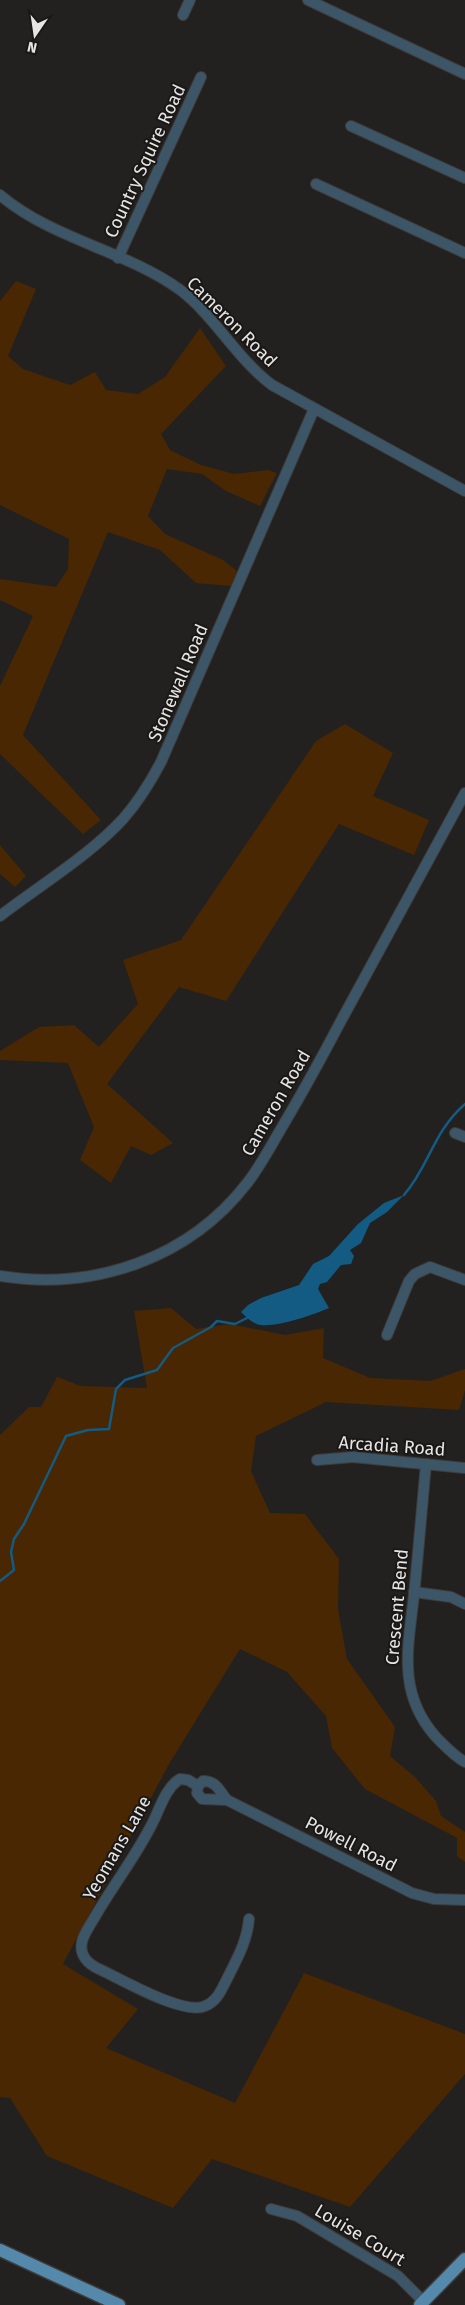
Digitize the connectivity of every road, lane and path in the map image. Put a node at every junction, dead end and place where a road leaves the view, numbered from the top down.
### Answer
1 (190, 0) edge
2 (308, 0) edge
3 (183, 15) dead end
4 (465, 74) edge
5 (201, 77) dead end
6 (352, 126) dead end
7 (465, 178) edge
8 (316, 184) dead end
9 (0, 195) edge
10 (465, 253) edge
11 (118, 258) junction
12 (314, 409) junction
13 (465, 491) edge
14 (465, 793) edge
15 (0, 916) edge
16 (0, 1276) edge
17 (465, 1280) edge
18 (386, 1335) dead end
19 (317, 1460) dead end
20 (426, 1464) junction
21 (465, 1468) edge
22 (414, 1592) junction
23 (465, 1604) edge
24 (465, 1762) edge
25 (198, 1786) joint
26 (465, 1900) edge
27 (249, 1919) dead end
28 (271, 2209) dead end
29 (0, 2250) edge
30 (465, 2259) edge
31 (422, 2304) edge
32 (119, 2305) edge

1 - 3 street
2 - 4 street
5 - 11 street, Country Squire Road
6 - 7 street
8 - 10 street
9 - 11 street, Cameron Road
11 - 12 street, Cameron Road
12 - 13 street, Cameron Road
12 - 15 street, Stonewall Road
14 - 16 street, Cameron Road
17 - 18 street
19 - 20 street, Arcadia Road
20 - 21 street, Arcadia Road
20 - 22 street, Crescent Bend
22 - 23 street
22 - 24 street, Crescent Bend
25 - 26 street, Powell Road
25 - 27 street, Yeomans Lane
28 - 31 street, Louise Court
29 - 32 main road
30 - 31 main road

